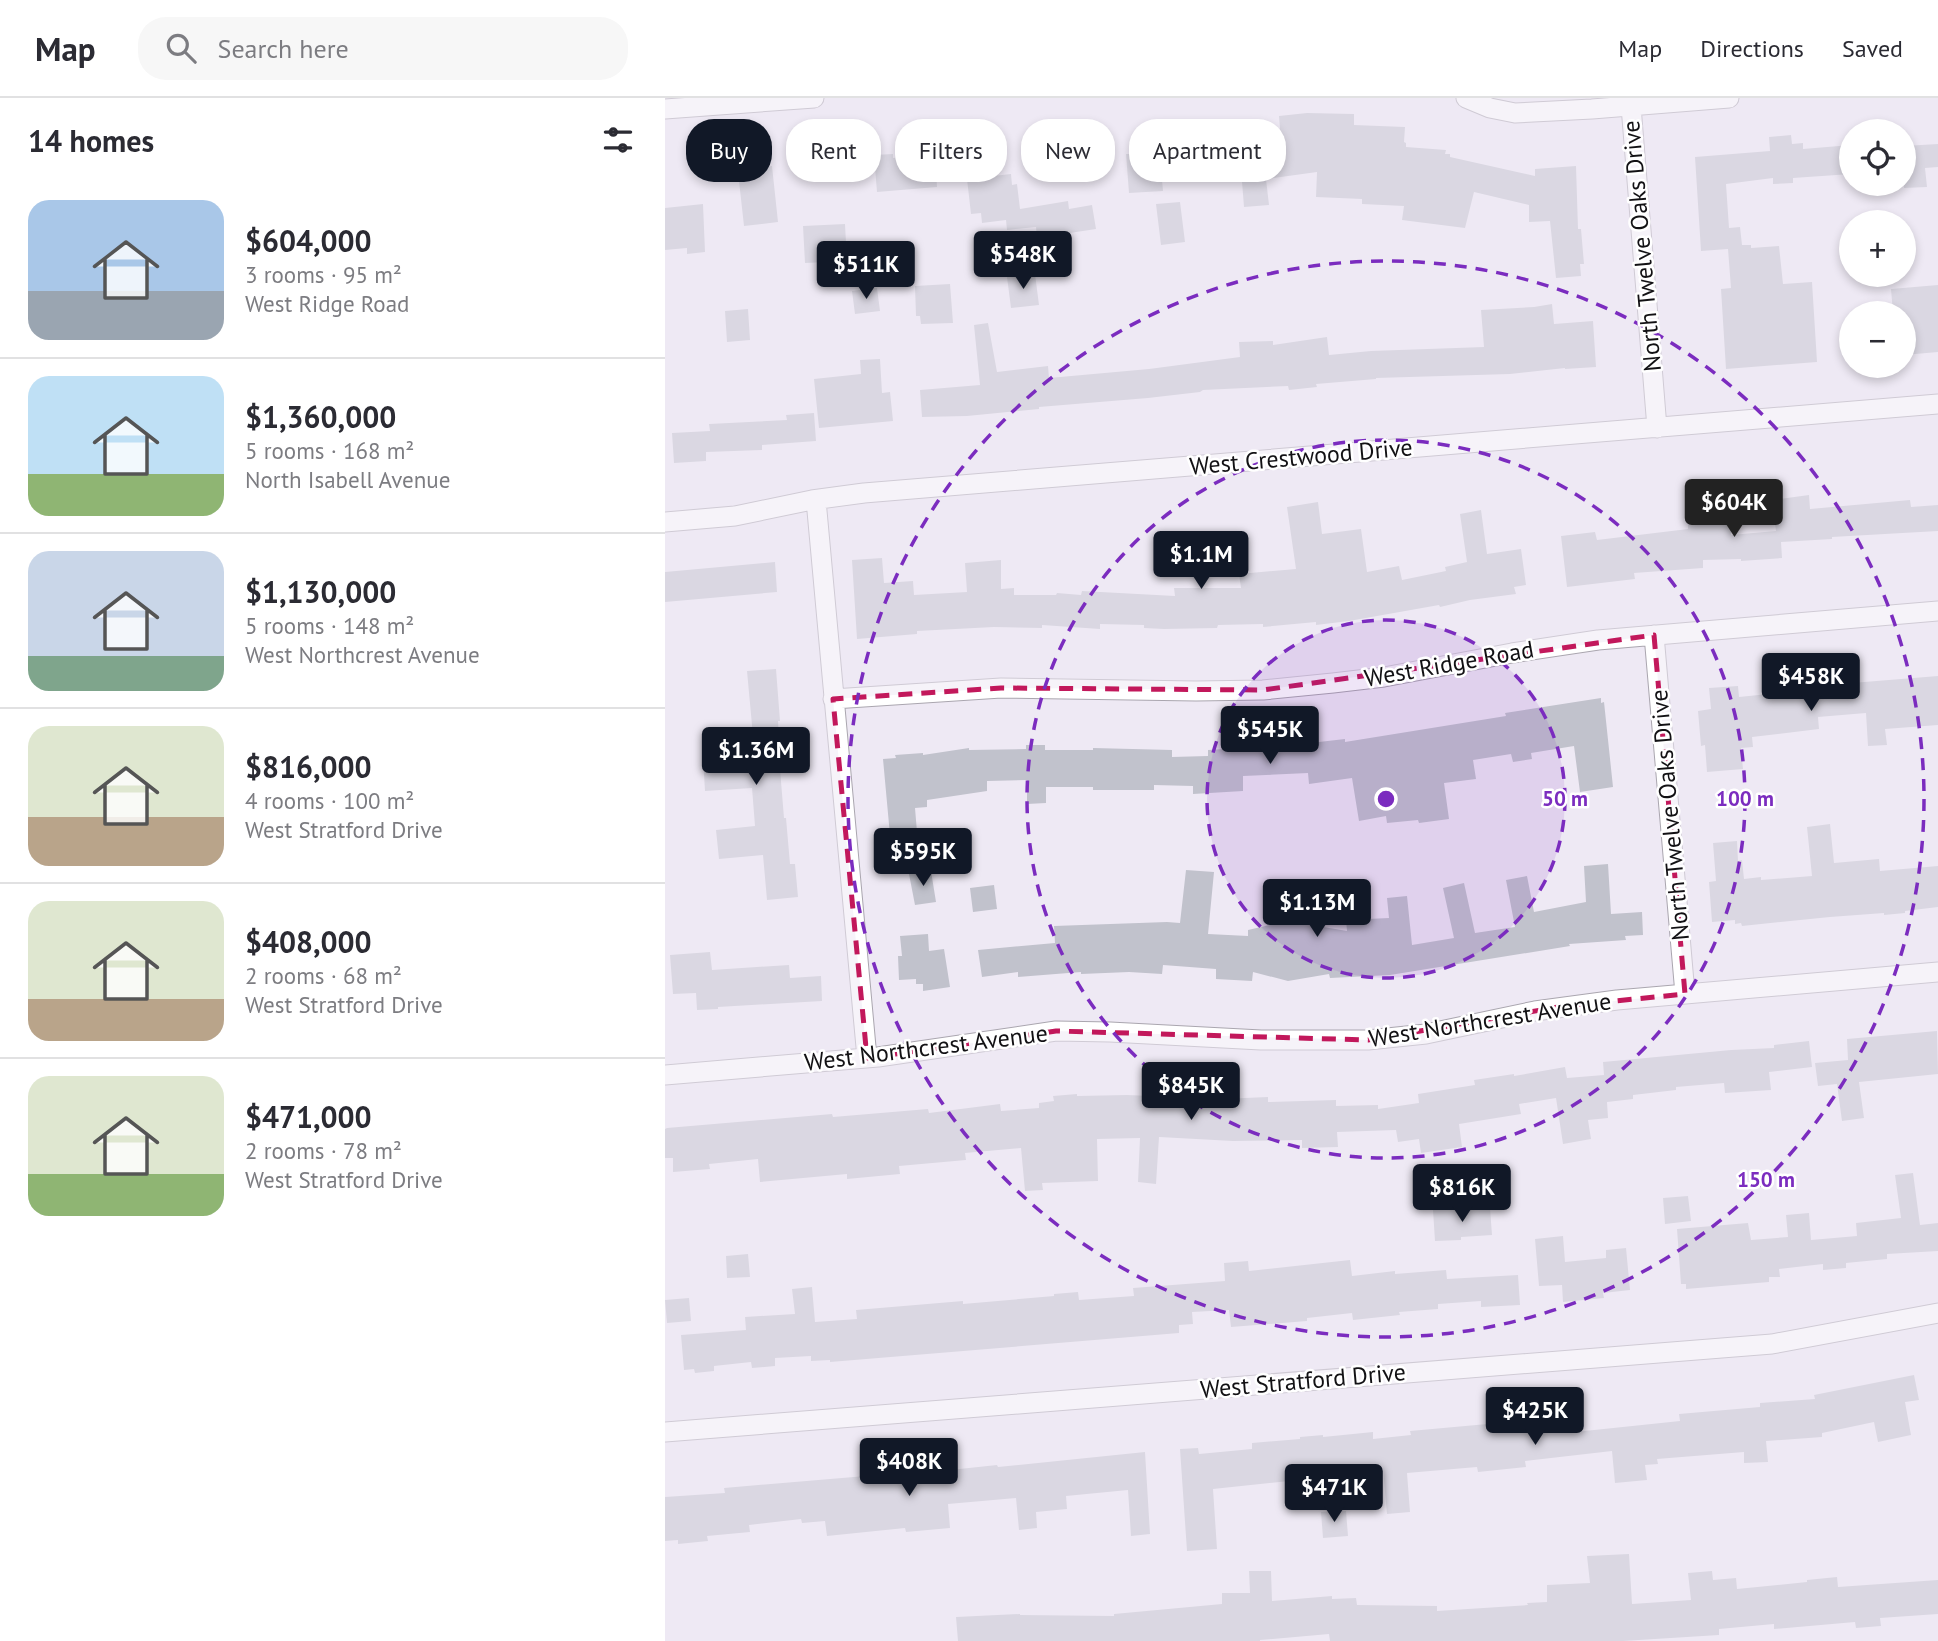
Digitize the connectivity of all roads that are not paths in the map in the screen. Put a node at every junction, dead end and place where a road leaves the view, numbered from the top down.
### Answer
1 (814, 98) edge
2 (1466, 98) edge
3 (1729, 98) edge
4 (1631, 106) junction
5 (665, 109) edge
6 (1938, 404) edge
7 (1657, 428) junction
8 (816, 500) junction
9 (665, 522) edge
10 (1938, 611) edge
11 (1654, 635) junction
12 (833, 699) junction
13 (1938, 972) edge
14 (1685, 994) junction
15 (867, 1058) junction
16 (665, 1075) edge
17 (1938, 1313) edge
18 (665, 1432) edge

1 - 5 street
2 - 4 street
3 - 4 street
4 - 7 street, North Twelve Oaks Drive
6 - 7 street, West Crestwood Drive
7 - 8 street, West Crestwood Drive
8 - 9 street, West Crestwood Drive
8 - 12 street
10 - 11 street, West Ridge Road
11 - 12 street, West Ridge Road
11 - 14 street, North Twelve Oaks Drive
12 - 15 street
13 - 14 street, West Northcrest Avenue
14 - 15 street, West Northcrest Avenue
15 - 16 street, West Northcrest Avenue
17 - 18 street, West Stratford Drive

